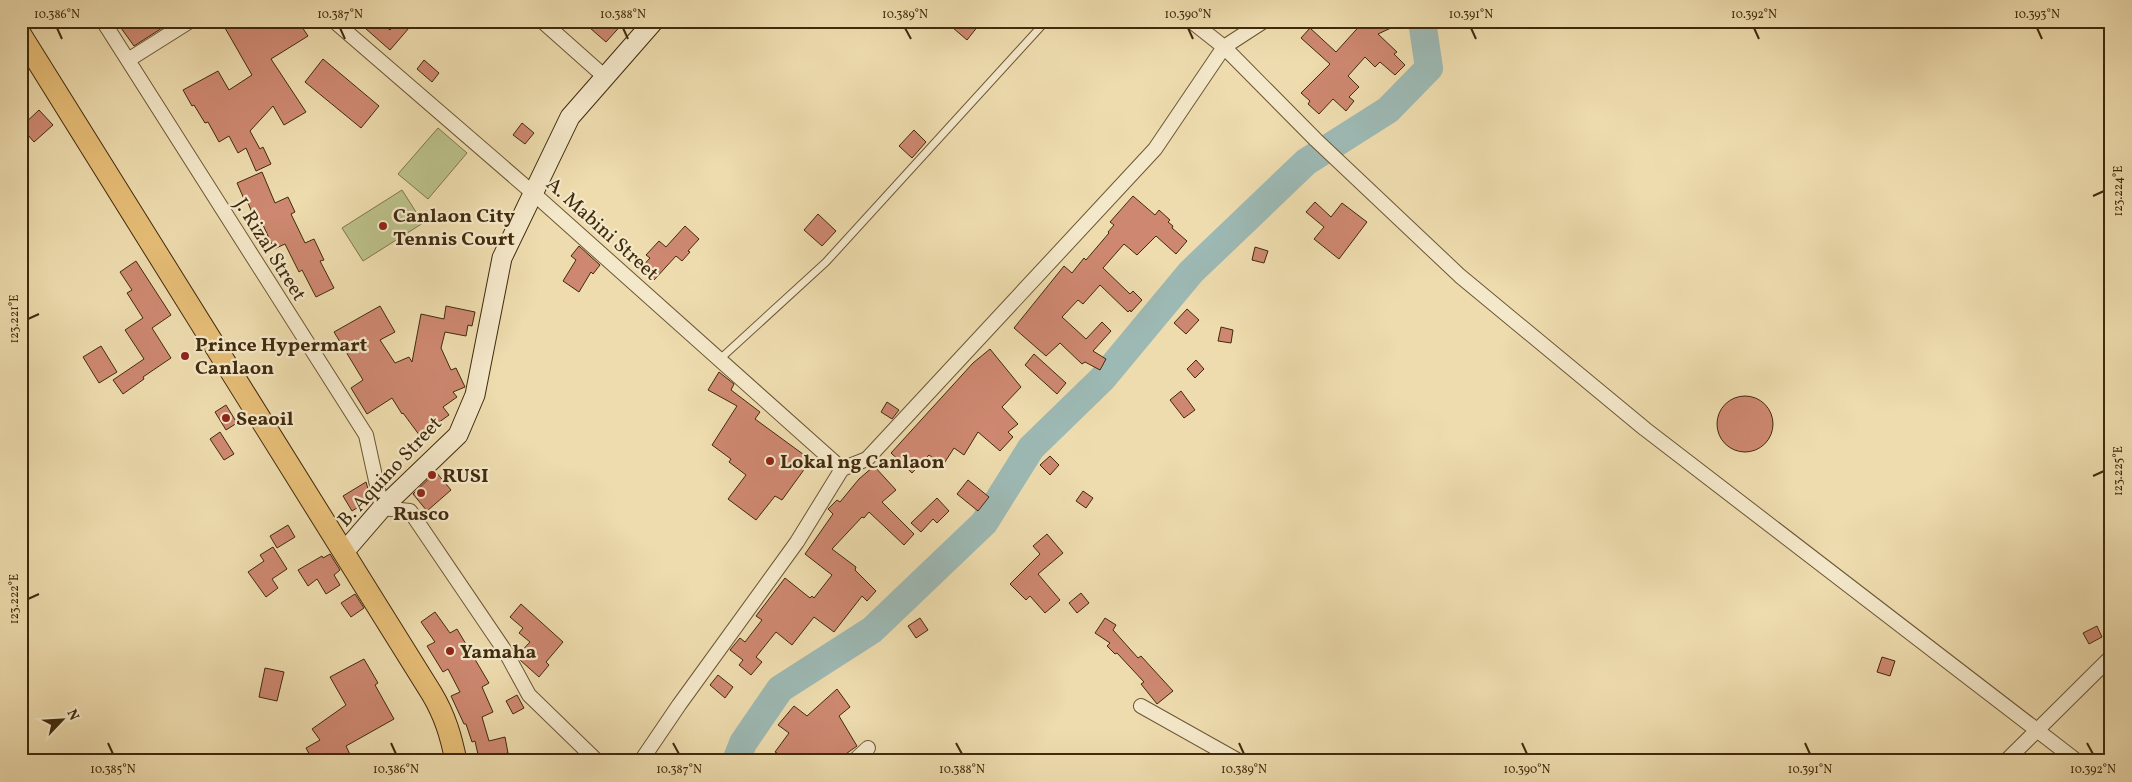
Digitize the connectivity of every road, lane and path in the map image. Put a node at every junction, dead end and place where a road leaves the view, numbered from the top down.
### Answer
1 (103, 21) edge
2 (190, 21) edge
3 (334, 21) edge
4 (542, 21) edge
5 (654, 21) edge
6 (1046, 21) edge
7 (1191, 21) edge
8 (1264, 21) edge
9 (21, 35) edge
10 (1224, 47) junction
11 (128, 60) junction
12 (604, 77) junction
13 (534, 192) junction
14 (720, 359) junction
15 (842, 469) junction
16 (382, 508) junction
17 (344, 552) junction
18 (2111, 656) edge
19 (1141, 706) dead end
20 (2038, 731) junction
21 (868, 748) dead end
22 (456, 761) edge
23 (597, 761) edge
24 (641, 761) edge
25 (854, 761) edge
26 (1239, 761) edge
27 (2006, 761) edge
28 (2077, 761) edge

1 - 11 street, J. Rizal Street
2 - 11 street
3 - 13 street, A. Mabini Street
4 - 12 street
5 - 12 street, B. Aquino Street
6 - 14 lane
7 - 10 street
8 - 10 street
9 - 17 main road
10 - 15 street
10 - 20 street
11 - 16 street, J. Rizal Street
12 - 13 street, B. Aquino Street
13 - 14 street, A. Mabini Street
13 - 16 street, B. Aquino Street
14 - 15 street, A. Mabini Street
15 - 24 street
16 - 17 street, B. Aquino Street
16 - 23 street
17 - 22 main road
18 - 20 street
19 - 26 street
20 - 27 street
20 - 28 street
21 - 25 street

